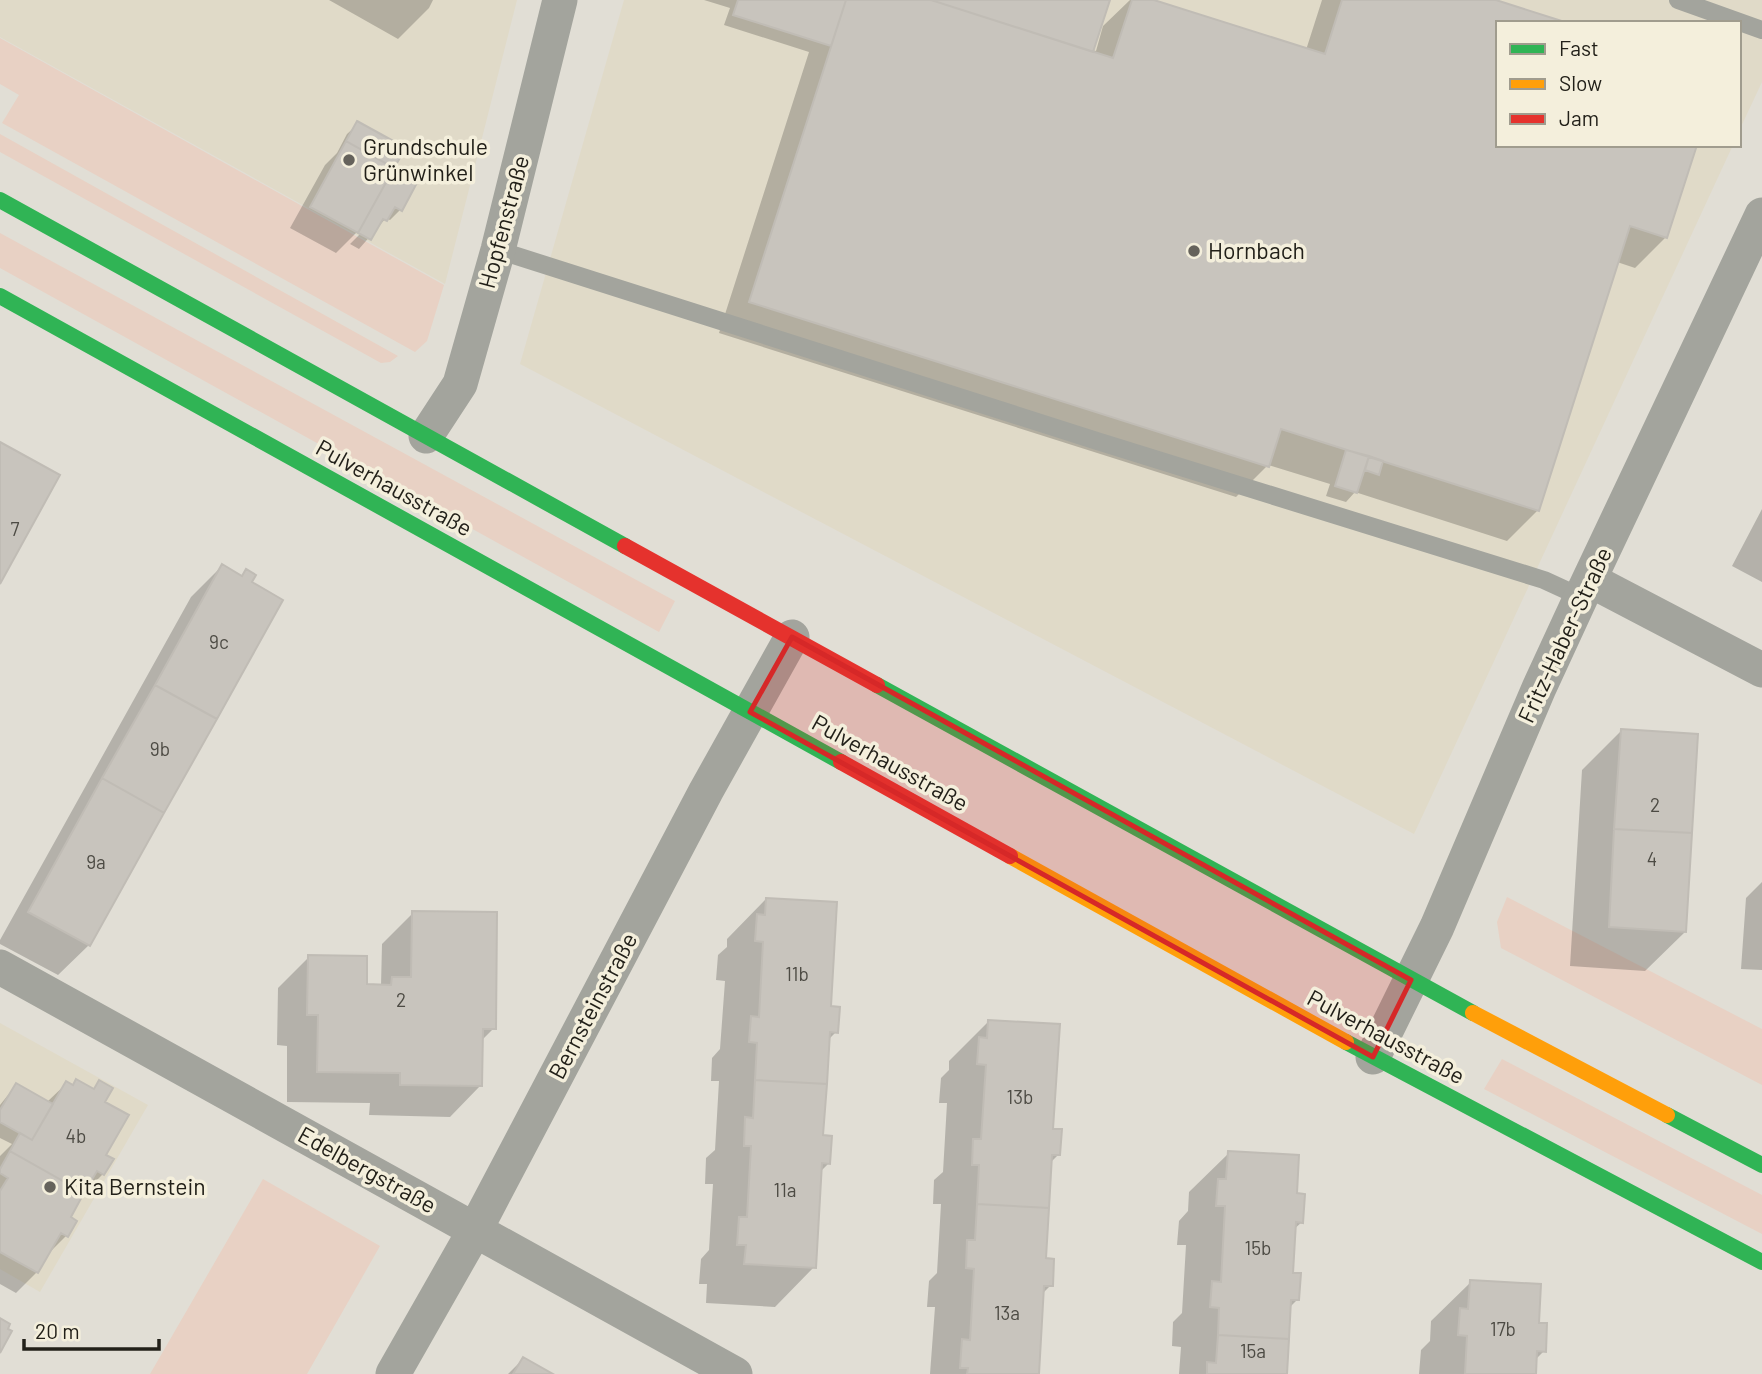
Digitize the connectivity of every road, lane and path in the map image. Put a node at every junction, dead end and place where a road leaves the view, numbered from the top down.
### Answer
1 (560, 0) edge
2 (1678, 0) edge
3 (1740, 21) edge
4 (1741, 22) edge
5 (1762, 30) edge
6 (0, 200) edge
7 (1762, 215) edge
8 (498, 250) junction
9 (0, 296) edge
10 (426, 436) junction
11 (1585, 588) junction
12 (792, 637) junction
13 (1762, 670) edge
14 (750, 712) junction
15 (0, 967) edge
16 (1411, 980) junction
17 (1373, 1057) junction
18 (1762, 1165) edge
19 (475, 1230) junction
20 (1762, 1262) edge
21 (393, 1374) edge
22 (735, 1374) edge

1 - 8 street, Hopfenstraße
2 - 3 lane
4 - 5 lane
6 - 10 main road
7 - 11 street, Fritz-Haber-Straße
8 - 10 street, Hopfenstraße
8 - 11 lane
9 - 14 main road, Pulverhausstraße
10 - 12 main road
11 - 13 street
11 - 16 street, Fritz-Haber-Straße
12 - 14 street, Bernsteinstraße
12 - 16 main road
14 - 17 main road, Pulverhausstraße
14 - 19 street, Bernsteinstraße
15 - 19 street, Edelbergstraße
16 - 17 street, Fritz-Haber-Straße
16 - 18 main road
17 - 20 main road, Pulverhausstraße
19 - 21 street, Bernsteinstraße
19 - 22 street, Edelbergstraße

